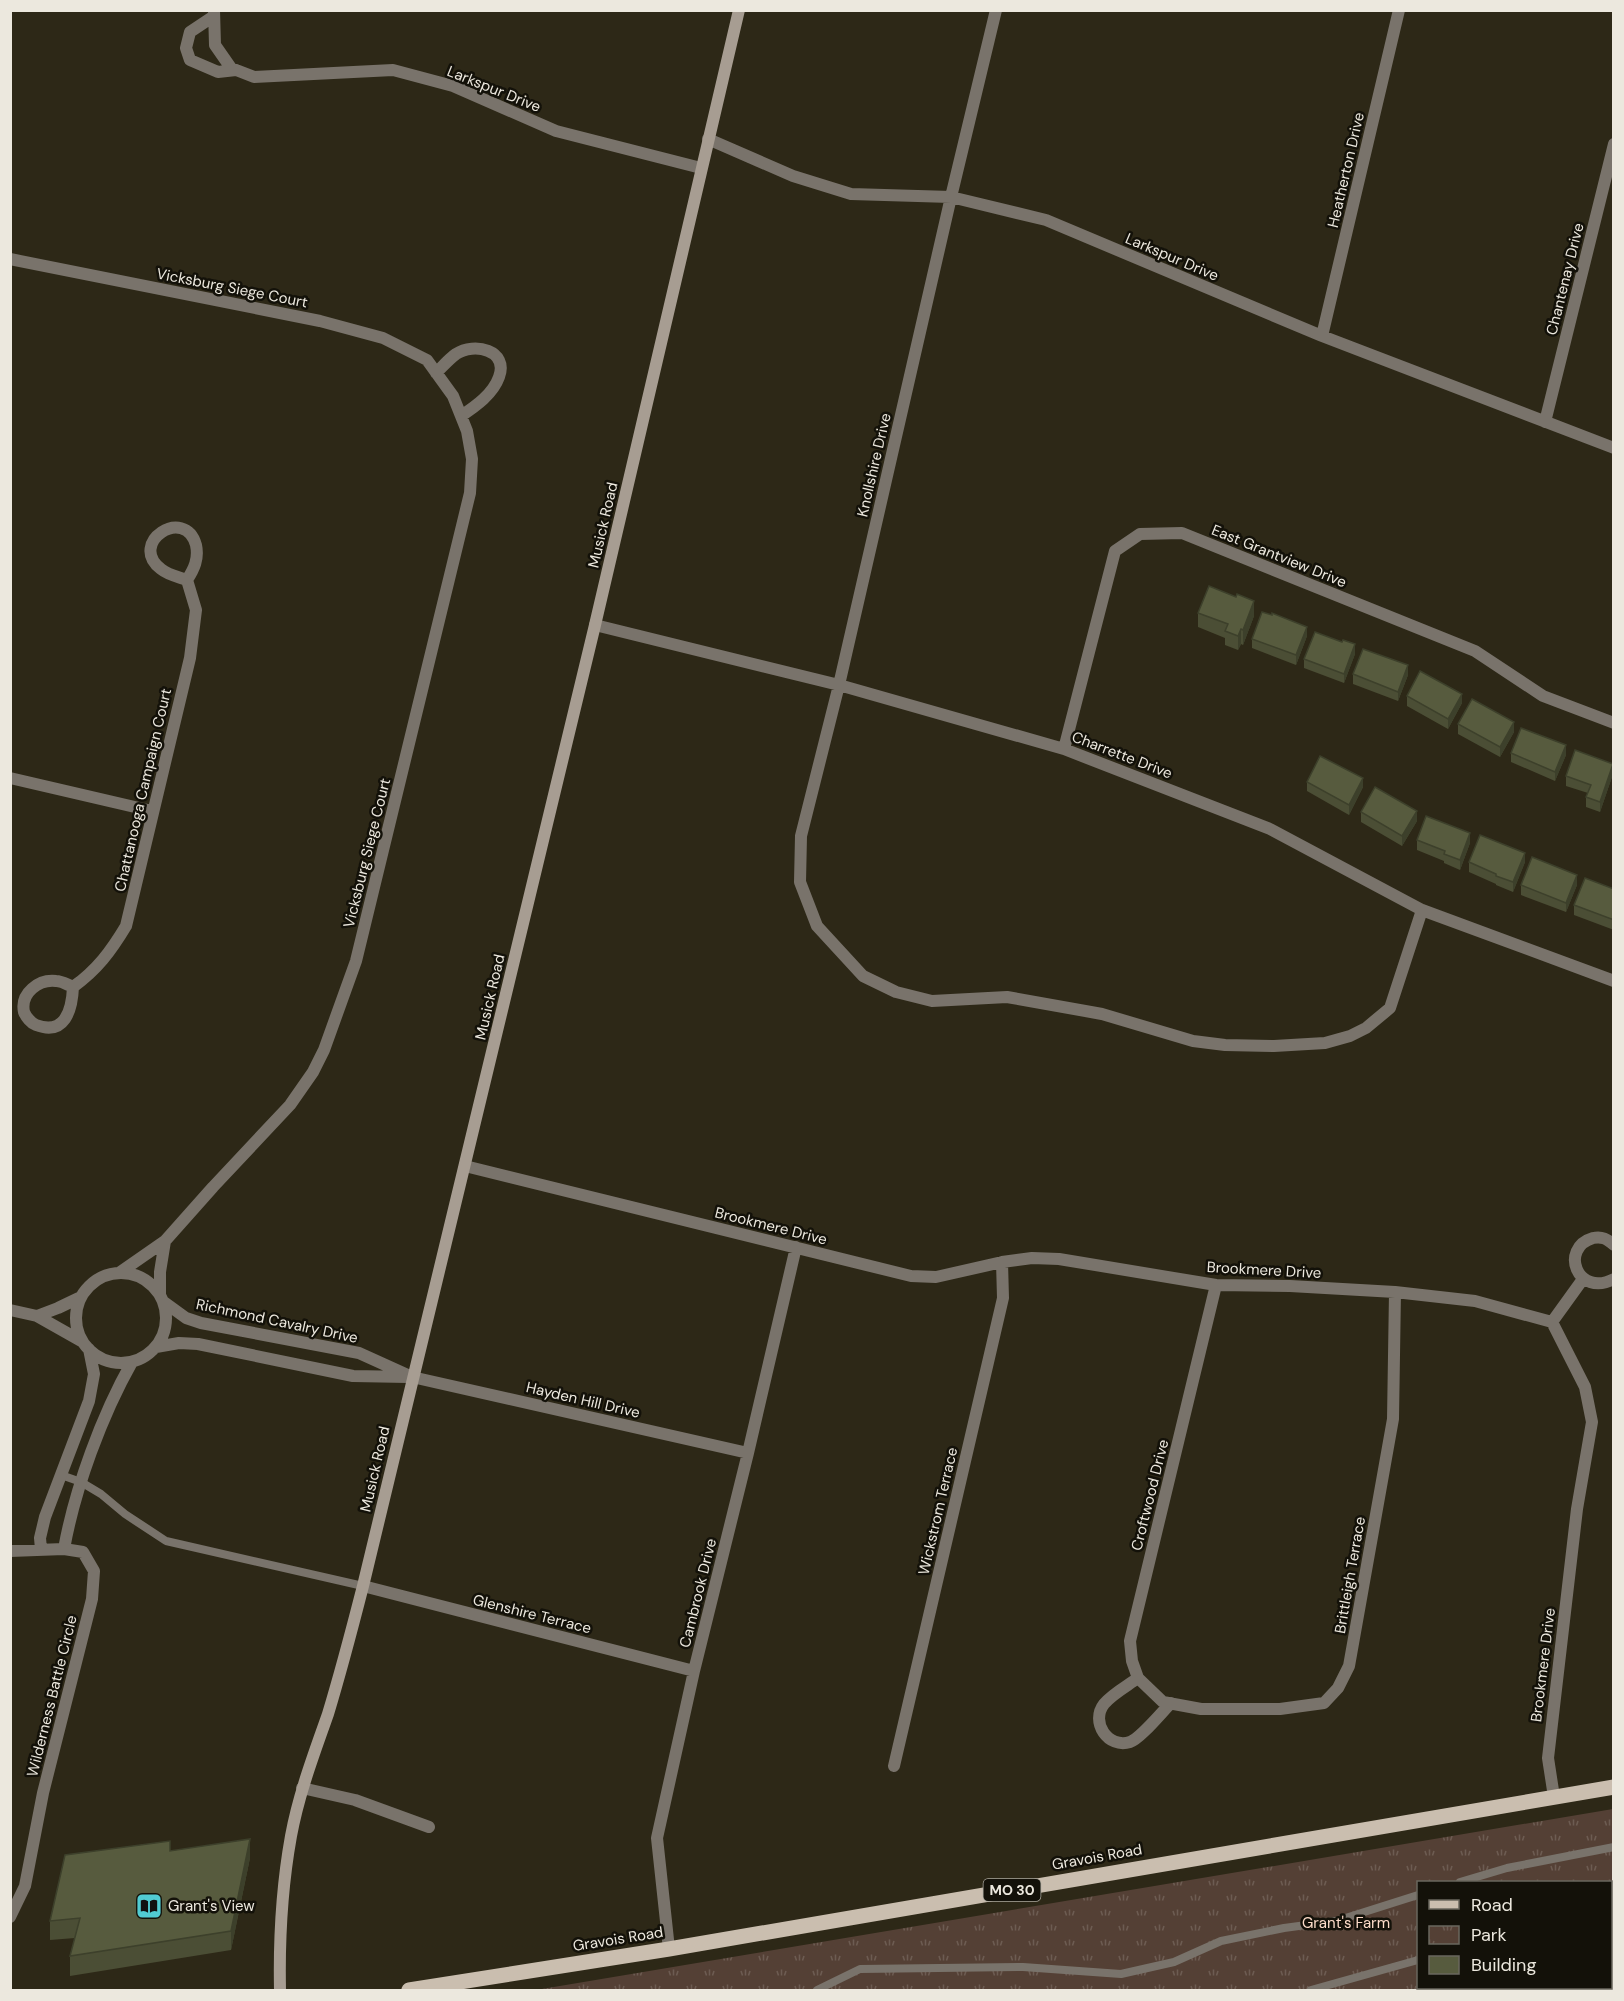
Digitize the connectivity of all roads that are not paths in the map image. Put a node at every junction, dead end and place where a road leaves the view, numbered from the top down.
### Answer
1 (739, 10) edge
2 (996, 10) edge
3 (1399, 10) edge
4 (214, 13) edge
5 (236, 70) junction
6 (708, 139) junction
7 (1614, 144) edge
8 (701, 168) junction
9 (951, 197) junction
10 (10, 259) edge
11 (1322, 336) junction
12 (436, 373) junction
13 (461, 416) junction
14 (1545, 422) junction
15 (1614, 448) edge
16 (187, 580) junction
17 (595, 625) junction
18 (839, 685) junction
19 (1614, 723) edge
20 (1064, 749) junction
21 (10, 778) edge
22 (152, 811) junction
23 (1422, 910) junction
24 (1614, 981) edge
25 (73, 987) junction
26 (465, 1166) junction
27 (165, 1241) junction
28 (1614, 1245) edge
29 (796, 1247) junction
30 (1002, 1262) junction
31 (119, 1273) junction
32 (1614, 1279) edge
33 (1583, 1280) junction
34 (1216, 1285) junction
35 (1395, 1292) junction
36 (81, 1297) junction
37 (162, 1298) junction
38 (10, 1310) edge
39 (37, 1316) junction
40 (1552, 1322) junction
41 (86, 1346) junction
42 (156, 1347) junction
43 (132, 1362) junction
44 (412, 1377) junction
45 (748, 1453) junction
46 (61, 1475) junction
47 (81, 1482) junction
48 (41, 1549) junction
49 (64, 1549) junction
50 (10, 1551) edge
51 (363, 1586) junction
52 (694, 1671) junction
53 (1138, 1678) junction
54 (1167, 1703) junction
55 (894, 1766) dead end
56 (1614, 1787) edge
57 (302, 1788) junction
58 (1554, 1797) junction
59 (429, 1827) dead end
60 (1614, 1847) edge
61 (1463, 1881) edge
62 (1417, 1896) edge
63 (10, 1917) edge
64 (669, 1949) junction
65 (1417, 1961) edge
66 (280, 1990) edge
67 (409, 1990) edge
68 (817, 1990) edge
69 (1311, 1990) edge

1 - 6 street, Musick Road
2 - 9 street, Knollshire Drive
3 - 11 street, Heatherton Drive
4 - 5 street
4 - 5 street, Larkspur Drive
5 - 8 street, Larkspur Drive
6 - 8 street, Musick Road
6 - 9 street, Larkspur Drive
7 - 14 street, Chantenay Drive
8 - 17 street, Musick Road
9 - 11 street, Larkspur Drive
9 - 18 street, Knollshire Drive
10 - 12 street, Vicksburg Siege Court
11 - 14 street, Larkspur Drive
12 - 13 street, Vicksburg Siege Court
12 - 13 street
13 - 27 street, Vicksburg Siege Court
14 - 15 street, Larkspur Drive
16 - 16 street
16 - 22 street, Chattanooga Campaign Court
17 - 18 street, Charrette Drive
17 - 26 street, Musick Road
18 - 20 street, Charrette Drive
18 - 23 street, Knollshire Drive
19 - 20 street, East Grantview Drive
20 - 23 street, Charrette Drive
21 - 22 street
22 - 25 street, Chattanooga Campaign Court
23 - 24 street, Charrette Drive
25 - 25 street
26 - 29 street, Brookmere Drive
26 - 44 street, Musick Road
27 - 31 street, Vicksburg Siege Court
27 - 37 street
28 - 33 street
29 - 30 street, Brookmere Drive
29 - 45 street, Cambrook Drive
30 - 34 street, Brookmere Drive
30 - 55 street, Wickstrom Terrace
31 - 36 street
31 - 37 street
32 - 33 street
33 - 40 street
34 - 35 street, Brookmere Drive
34 - 53 street, Croftwood Drive
35 - 40 street, Brookmere Drive
35 - 54 street, Brittleigh Terrace
36 - 39 street
36 - 41 street
37 - 42 street
37 - 44 street, Richmond Cavalry Drive
38 - 39 street
39 - 41 street
40 - 58 street, Brookmere Drive
41 - 43 street
41 - 46 street
42 - 43 street
42 - 44 street
43 - 47 street
44 - 45 street, Hayden Hill Drive
44 - 51 street, Musick Road
45 - 52 street, Cambrook Drive
46 - 47 lane
46 - 48 street
47 - 49 street
47 - 51 lane
48 - 49 street, Wilderness Battle Circle
48 - 50 street, Wilderness Battle Circle
49 - 63 street, Wilderness Battle Circle
51 - 52 street, Glenshire Terrace
51 - 57 street, Musick Road
52 - 64 street, Cambrook Drive
53 - 54 street
53 - 54 street
56 - 58 main road, Gravois Road / MO 30
57 - 59 street
57 - 66 street, Musick Road
58 - 64 main road, Gravois Road / MO 30
60 - 61 lane
62 - 68 lane
64 - 67 main road, Gravois Road / MO 30
65 - 69 lane

